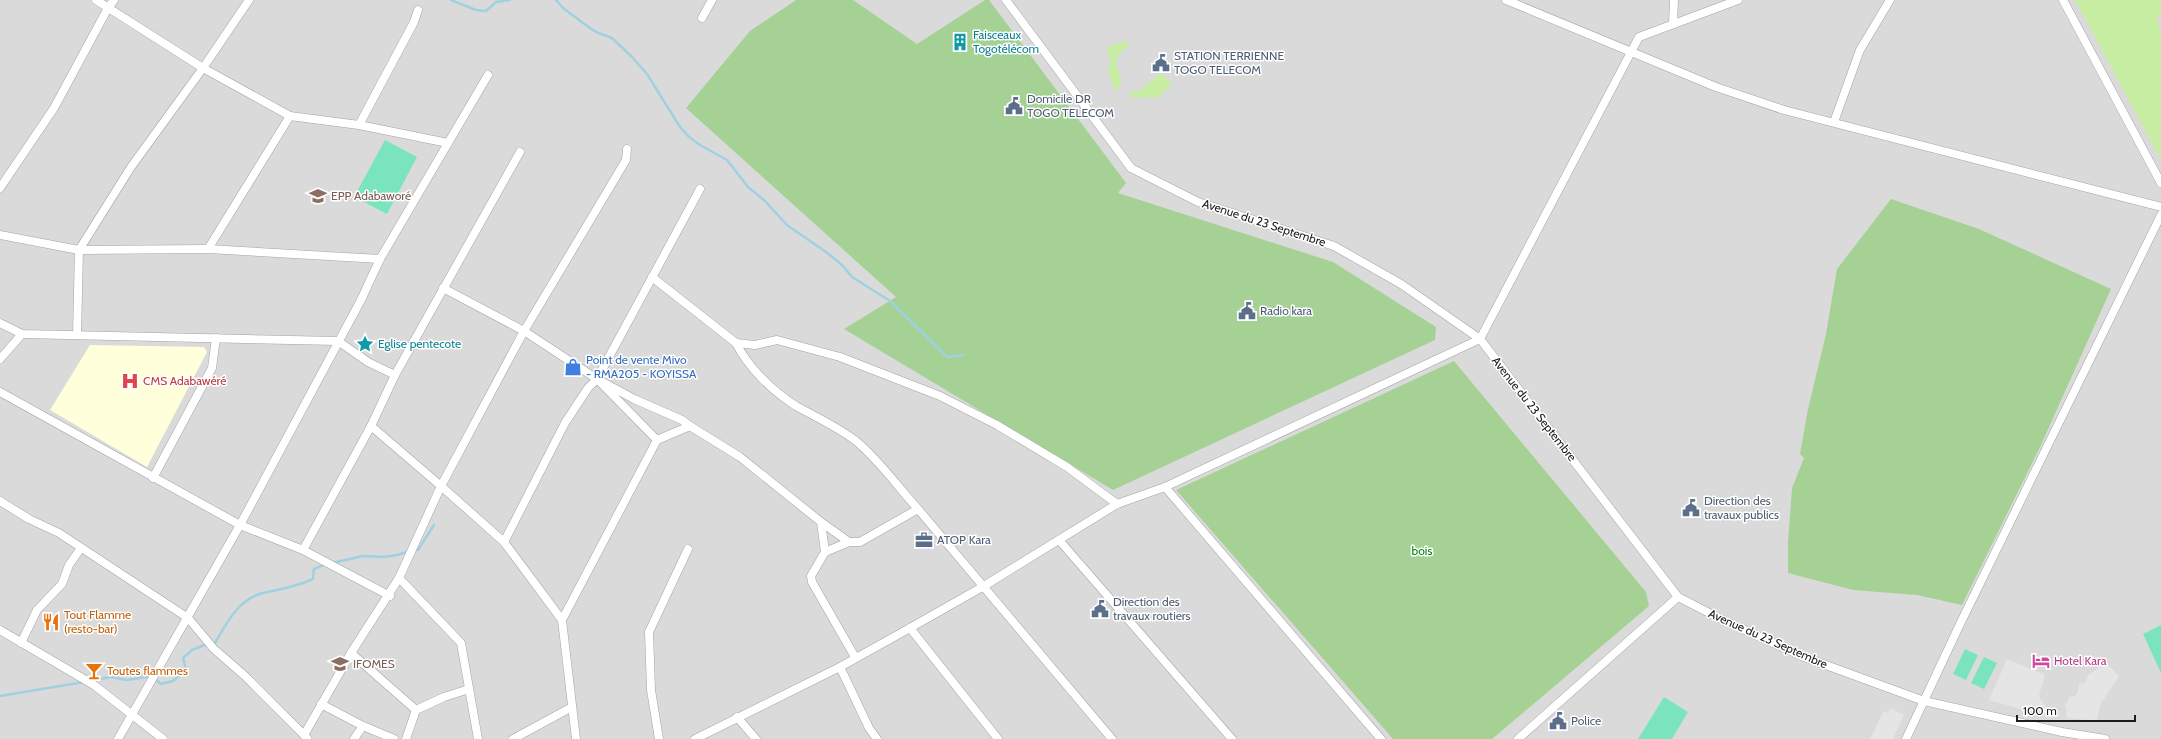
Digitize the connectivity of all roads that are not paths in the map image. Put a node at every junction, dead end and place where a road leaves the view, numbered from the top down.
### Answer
1 (96, 0) edge
2 (114, 0) edge
3 (249, 0) edge
4 (712, 0) edge
5 (1506, 0) edge
6 (1674, 0) edge
7 (1738, 0) edge
8 (1890, 0) edge
9 (2063, 0) edge
10 (1008, 1) edge
11 (108, 8) junction
12 (418, 10) dead end
13 (702, 18) dead end
14 (1673, 24) junction
15 (1631, 50) junction
16 (203, 68) junction
17 (488, 74) dead end
18 (290, 116) junction
19 (1834, 122) junction
20 (359, 125) junction
21 (448, 143) junction
22 (627, 149) dead end
23 (520, 152) dead end
24 (2161, 183) edge
25 (0, 188) edge
26 (700, 188) dead end
27 (2161, 207) edge
28 (2161, 215) edge
29 (0, 235) edge
30 (208, 248) junction
31 (79, 250) junction
32 (380, 259) junction
33 (652, 278) junction
34 (443, 288) junction
35 (0, 323) edge
36 (524, 331) junction
37 (22, 334) junction
38 (77, 335) junction
39 (216, 338) junction
40 (1480, 339) junction
41 (338, 341) junction
42 (736, 343) junction
43 (0, 359) edge
44 (395, 375) junction
45 (597, 379) junction
46 (0, 392) edge
47 (371, 426) junction
48 (690, 426) junction
49 (657, 440) junction
50 (153, 478) junction
51 (441, 486) junction
52 (1164, 486) junction
53 (0, 501) edge
54 (1116, 504) junction
55 (918, 509) junction
56 (821, 522) junction
57 (240, 525) junction
58 (1059, 540) junction
59 (504, 542) junction
60 (849, 542) junction
61 (81, 548) junction
62 (688, 549) dead end
63 (303, 550) junction
64 (825, 552) junction
65 (399, 578) junction
66 (984, 586) junction
67 (390, 596) junction
68 (1678, 597) junction
69 (188, 618) junction
70 (562, 620) junction
71 (910, 628) junction
72 (0, 630) edge
73 (21, 643) junction
74 (351, 653) junction
75 (855, 657) junction
76 (840, 667) junction
77 (469, 689) junction
78 (1924, 702) junction
79 (321, 704) junction
80 (572, 707) junction
81 (416, 710) junction
82 (133, 714) junction
83 (738, 717) junction
84 (363, 726) junction
85 (1527, 732) junction
86 (2062, 736) edge
87 (306, 737) edge
88 (118, 739) edge
89 (162, 739) edge
90 (354, 739) edge
91 (394, 739) edge
92 (406, 739) edge
93 (478, 739) edge
94 (513, 739) edge
95 (576, 739) edge
96 (659, 739) edge
97 (695, 739) edge
98 (756, 739) edge
99 (877, 739) edge
100 (998, 739) edge
101 (1112, 739) edge
102 (1232, 739) edge
103 (1381, 739) edge
104 (1518, 739) edge
105 (1533, 739) edge
106 (1906, 739) edge
107 (2105, 739) edge

1 - 11 street
2 - 11 street
3 - 16 street
4 - 13 street
5 - 15 street
6 - 14 street
7 - 14 street
8 - 19 street
9 - 24 street
10 - 40 street, Avenue du 23 Septembre
11 - 16 street
11 - 25 street
12 - 20 street
14 - 15 street
15 - 19 street
15 - 40 street
16 - 18 street
16 - 31 street
17 - 21 street
18 - 20 street
18 - 30 street
19 - 27 street
20 - 21 street
21 - 32 street
22 - 36 street
23 - 34 street
26 - 33 street
28 - 78 street
29 - 31 street
30 - 31 street
30 - 32 street
31 - 38 street
32 - 41 street
33 - 42 street
33 - 45 street
34 - 36 street
34 - 44 street
35 - 37 street
36 - 45 street
36 - 51 street
37 - 38 street
37 - 43 street
38 - 39 street
39 - 41 street
39 - 50 street
40 - 52 street
40 - 68 street, Avenue du 23 Septembre
41 - 44 street
41 - 57 street
42 - 54 street
42 - 55 street
44 - 47 street
45 - 48 street
45 - 49 street
45 - 59 street
46 - 50 street
47 - 51 street
47 - 63 street
48 - 49 street
48 - 56 street
49 - 70 street
50 - 57 street
51 - 59 street
51 - 65 street
52 - 54 street
52 - 103 street
53 - 61 street
54 - 58 street
55 - 60 street
55 - 66 street
56 - 60 street
56 - 64 street
57 - 63 street
57 - 69 street
58 - 66 street
58 - 102 street
59 - 70 street
60 - 64 street
61 - 69 street
61 - 73 street
62 - 96 street
63 - 67 street
64 - 75 street
65 - 67 street
65 - 77 street
66 - 71 street
66 - 101 street
67 - 74 street
68 - 78 street, Avenue du 23 Septembre
68 - 85 street
69 - 82 street
69 - 87 street
70 - 80 street
71 - 75 street
71 - 100 street
72 - 73 street
73 - 82 street
74 - 79 street
74 - 81 street
75 - 76 street
76 - 83 street
76 - 99 street
77 - 81 street
77 - 93 street
78 - 86 street, Avenue du 23 Septembre
78 - 106 street
79 - 84 street
79 - 87 street
80 - 94 street
80 - 95 street
81 - 92 street
82 - 88 street
82 - 89 street
83 - 97 street
83 - 98 street
84 - 90 street
84 - 91 street
85 - 104 street
85 - 105 street
86 - 107 street, Avenue du 23 Septembre

